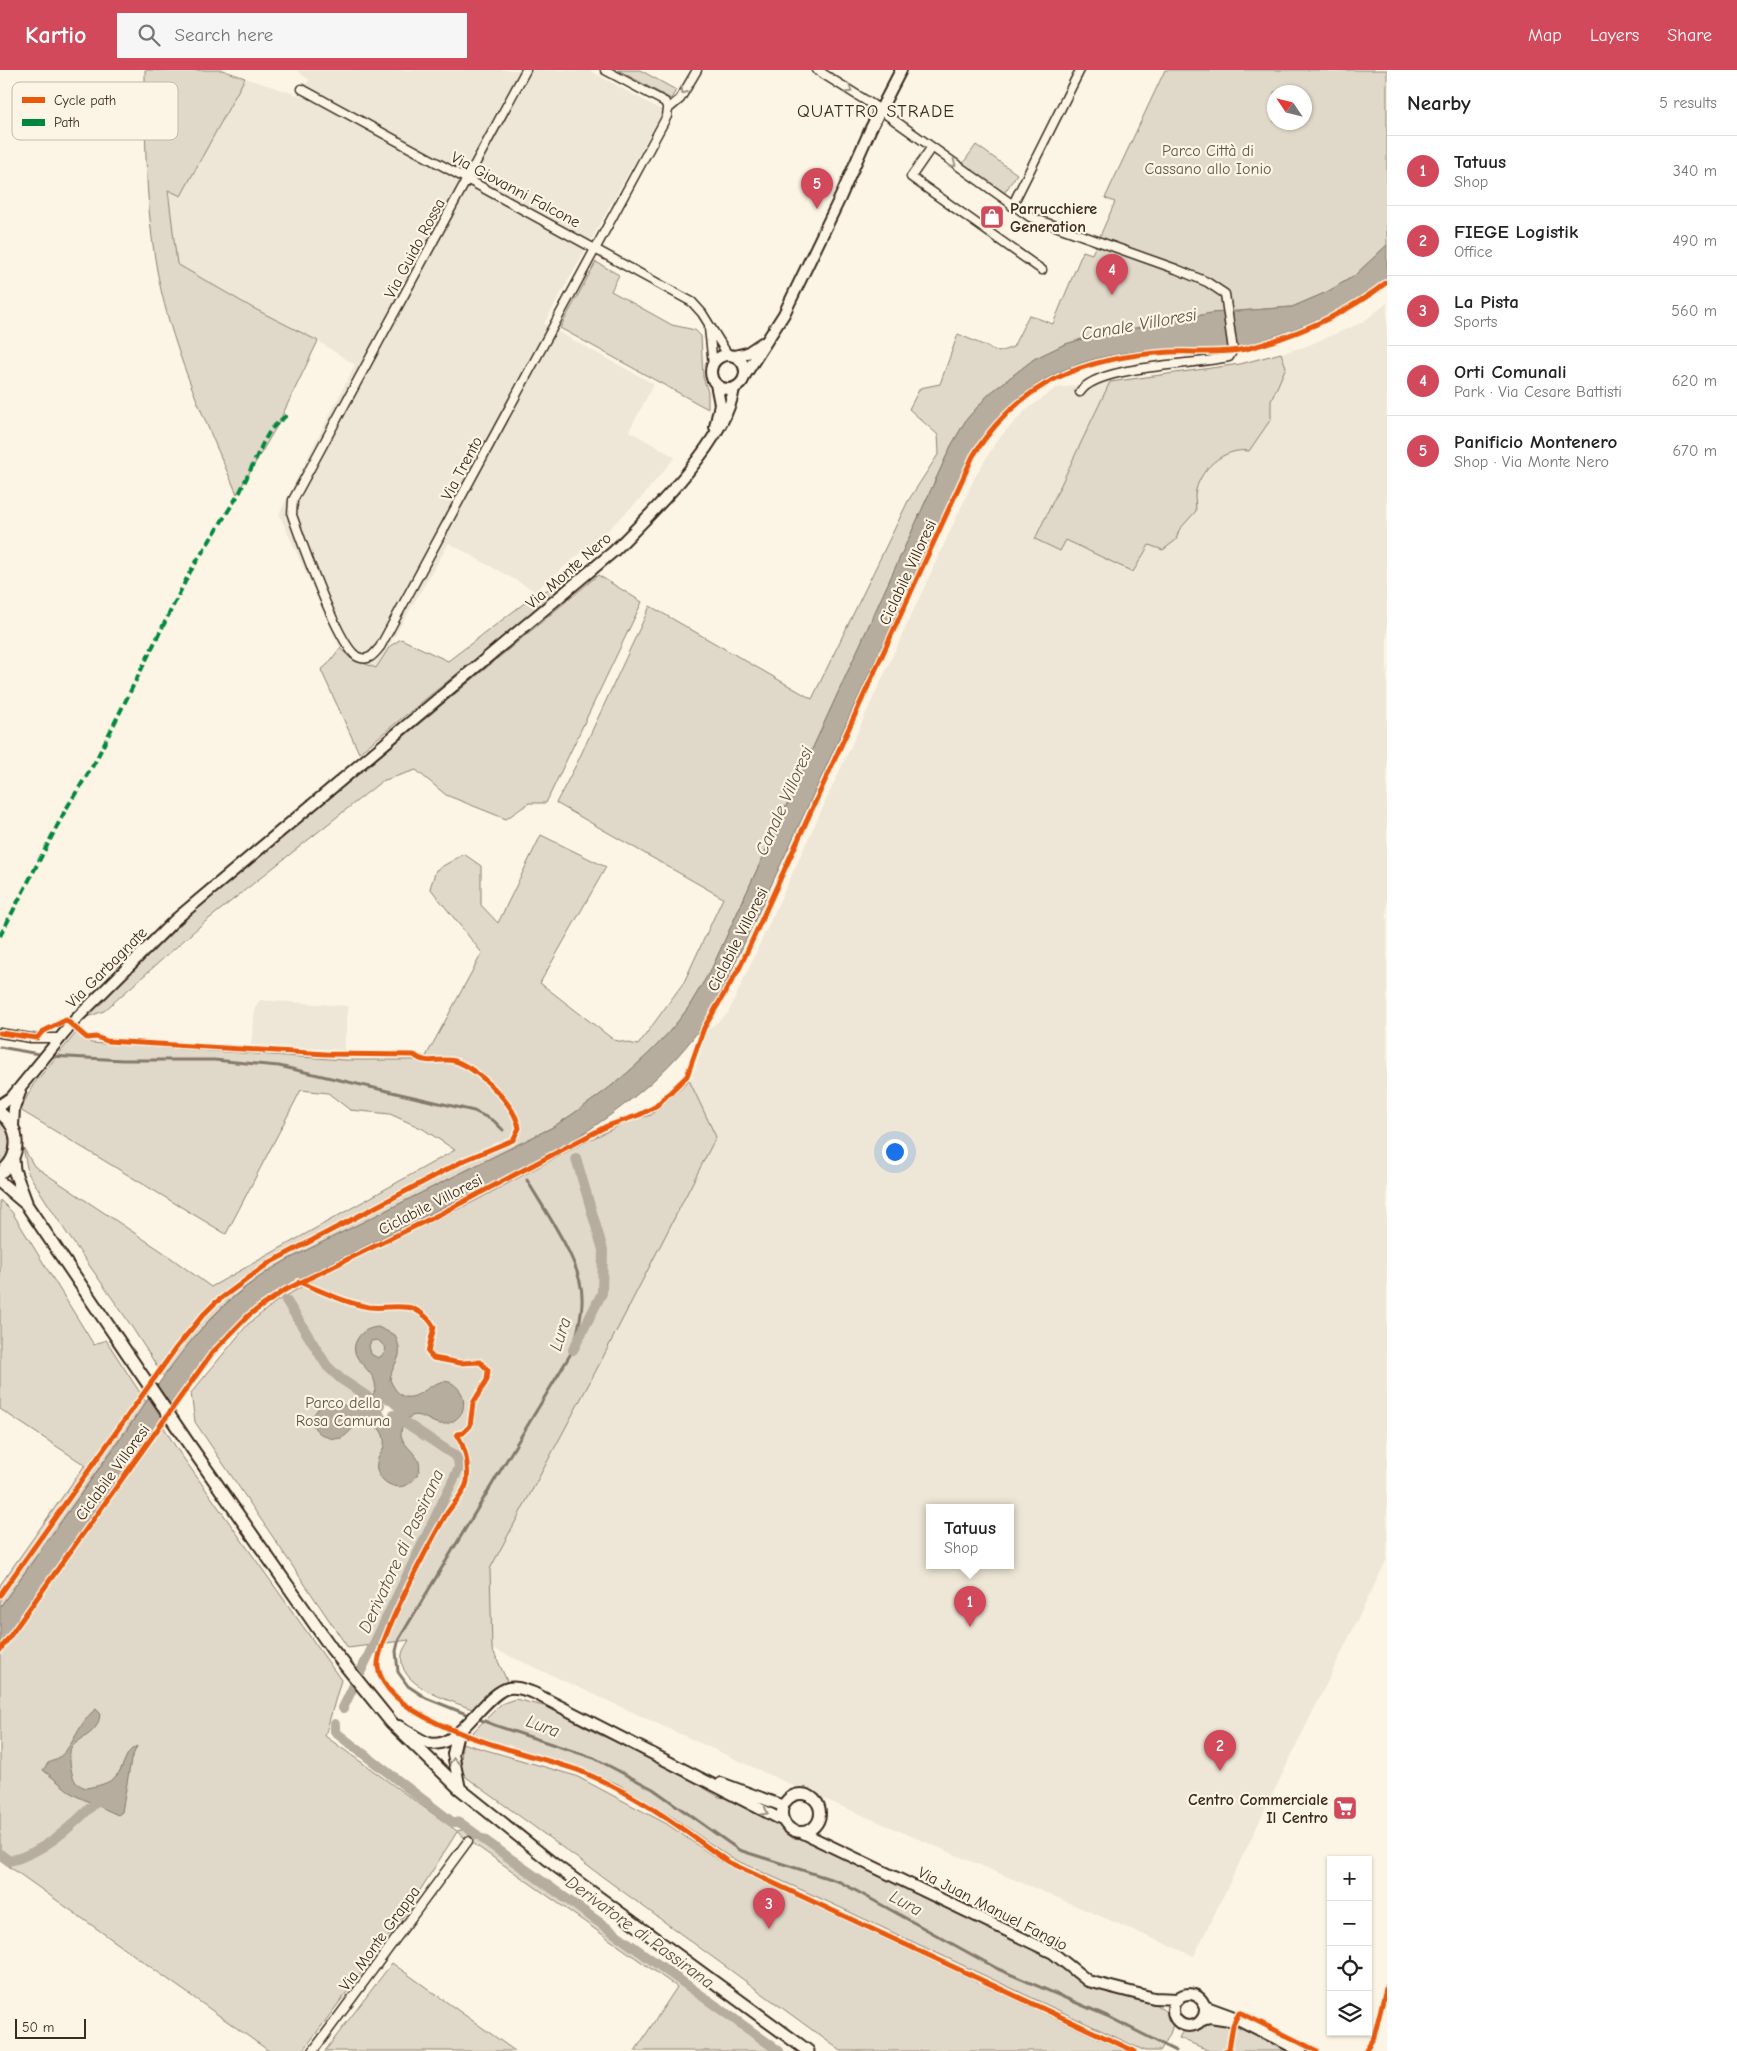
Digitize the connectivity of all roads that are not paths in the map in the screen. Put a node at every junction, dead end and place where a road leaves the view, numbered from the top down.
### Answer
1 (526, 70) edge
2 (605, 70) edge
3 (697, 70) edge
4 (817, 70) edge
5 (901, 70) edge
6 (1080, 70) edge
7 (302, 89) dead end
8 (668, 109) junction
9 (879, 110) junction
10 (931, 148) junction
11 (467, 178) junction
12 (1012, 206) junction
13 (595, 248) junction
14 (1042, 270) dead end
15 (708, 324) junction
16 (770, 336) junction
17 (731, 356) junction
18 (713, 365) junction
19 (745, 375) junction
20 (716, 384) junction
21 (734, 388) junction
22 (1080, 392) dead end
23 (714, 433) junction
24 (326, 440) joint
25 (220, 880) joint
26 (0, 1032) edge
27 (59, 1038) junction
28 (23, 1084) junction
29 (0, 1106) edge
30 (0, 1113) edge
31 (13, 1126) junction
32 (13, 1159) junction
33 (0, 1173) edge
34 (0, 1182) edge
35 (26, 1204) junction
36 (392, 1722) junction
37 (458, 1733) junction
38 (675, 1766) junction
39 (460, 1789) junction
40 (783, 1806) junction
41 (784, 1822) junction
42 (814, 1826) junction
43 (801, 1832) junction
44 (819, 1840) junction
45 (468, 1841) dead end
46 (1154, 1998) junction
47 (1178, 1999) junction
48 (1204, 2006) junction
49 (1173, 2014) junction
50 (1202, 2019) junction
51 (1243, 2022) junction
52 (313, 2051) edge
53 (808, 2051) edge
54 (1301, 2051) edge

1 - 11 street, Via Guido Rossa
2 - 8 street
3 -> 8 street, Via Trento
4 -> 9 street
5 - 9 street
6 - 12 street
7 - 11 street, Via Giovanni Falcone
8 - 13 street, Via Trento
9 - 10 street
9 - 16 street
10 -> 12 street
10 - 14 street
11 - 13 street, Via Giovanni Falcone
11 - 24 street, Via Guido Rossa
12 - 22 street
13 - 15 street, Via Giovanni Falcone
13 - 24 street, Via Trento
15 - 17 street, Via Giovanni Falcone
15 - 18 street, Via Giovanni Falcone
16 - 17 street
16 - 19 street
17 - 18 street
17 - 19 street
18 - 20 street
19 - 21 street
20 - 21 street
20 - 23 street, Via Monte Nero
21 - 23 street, Via Monte Nero
23 - 25 street, Via Monte Nero
25 - 27 street, Via Garbagnate
26 - 27 street
27 - 28 street, Via Garbagnate
28 - 29 street, Via Garbagnate
28 - 31 street, Via Garbagnate
30 - 31 main road
31 - 32 main road
32 - 33 main road
32 - 35 main road
34 - 35 main road
35 - 36 main road
36 - 37 street, Via Juan Manuel Fangio
36 - 39 main road
37 - 38 street, Via Juan Manuel Fangio
39 -> 37 street
38 - 40 street, Via Juan Manuel Fangio
38 -> 41 street, Via Juan Manuel Fangio
39 - 53 main road
40 - 41 street
40 - 42 street
41 - 43 street, Via Juan Manuel Fangio
42 - 43 street
42 - 44 street
43 - 44 street, Via Juan Manuel Fangio
44 - 46 street, Via Juan Manuel Fangio
45 - 52 street, Via Monte Grappa
46 - 47 street, Via Juan Manuel Fangio
46 - 49 street, Via Juan Manuel Fangio
47 - 48 street
47 - 49 street
48 - 50 street
48 - 51 street
49 - 50 street
50 - 51 street
51 - 54 street

